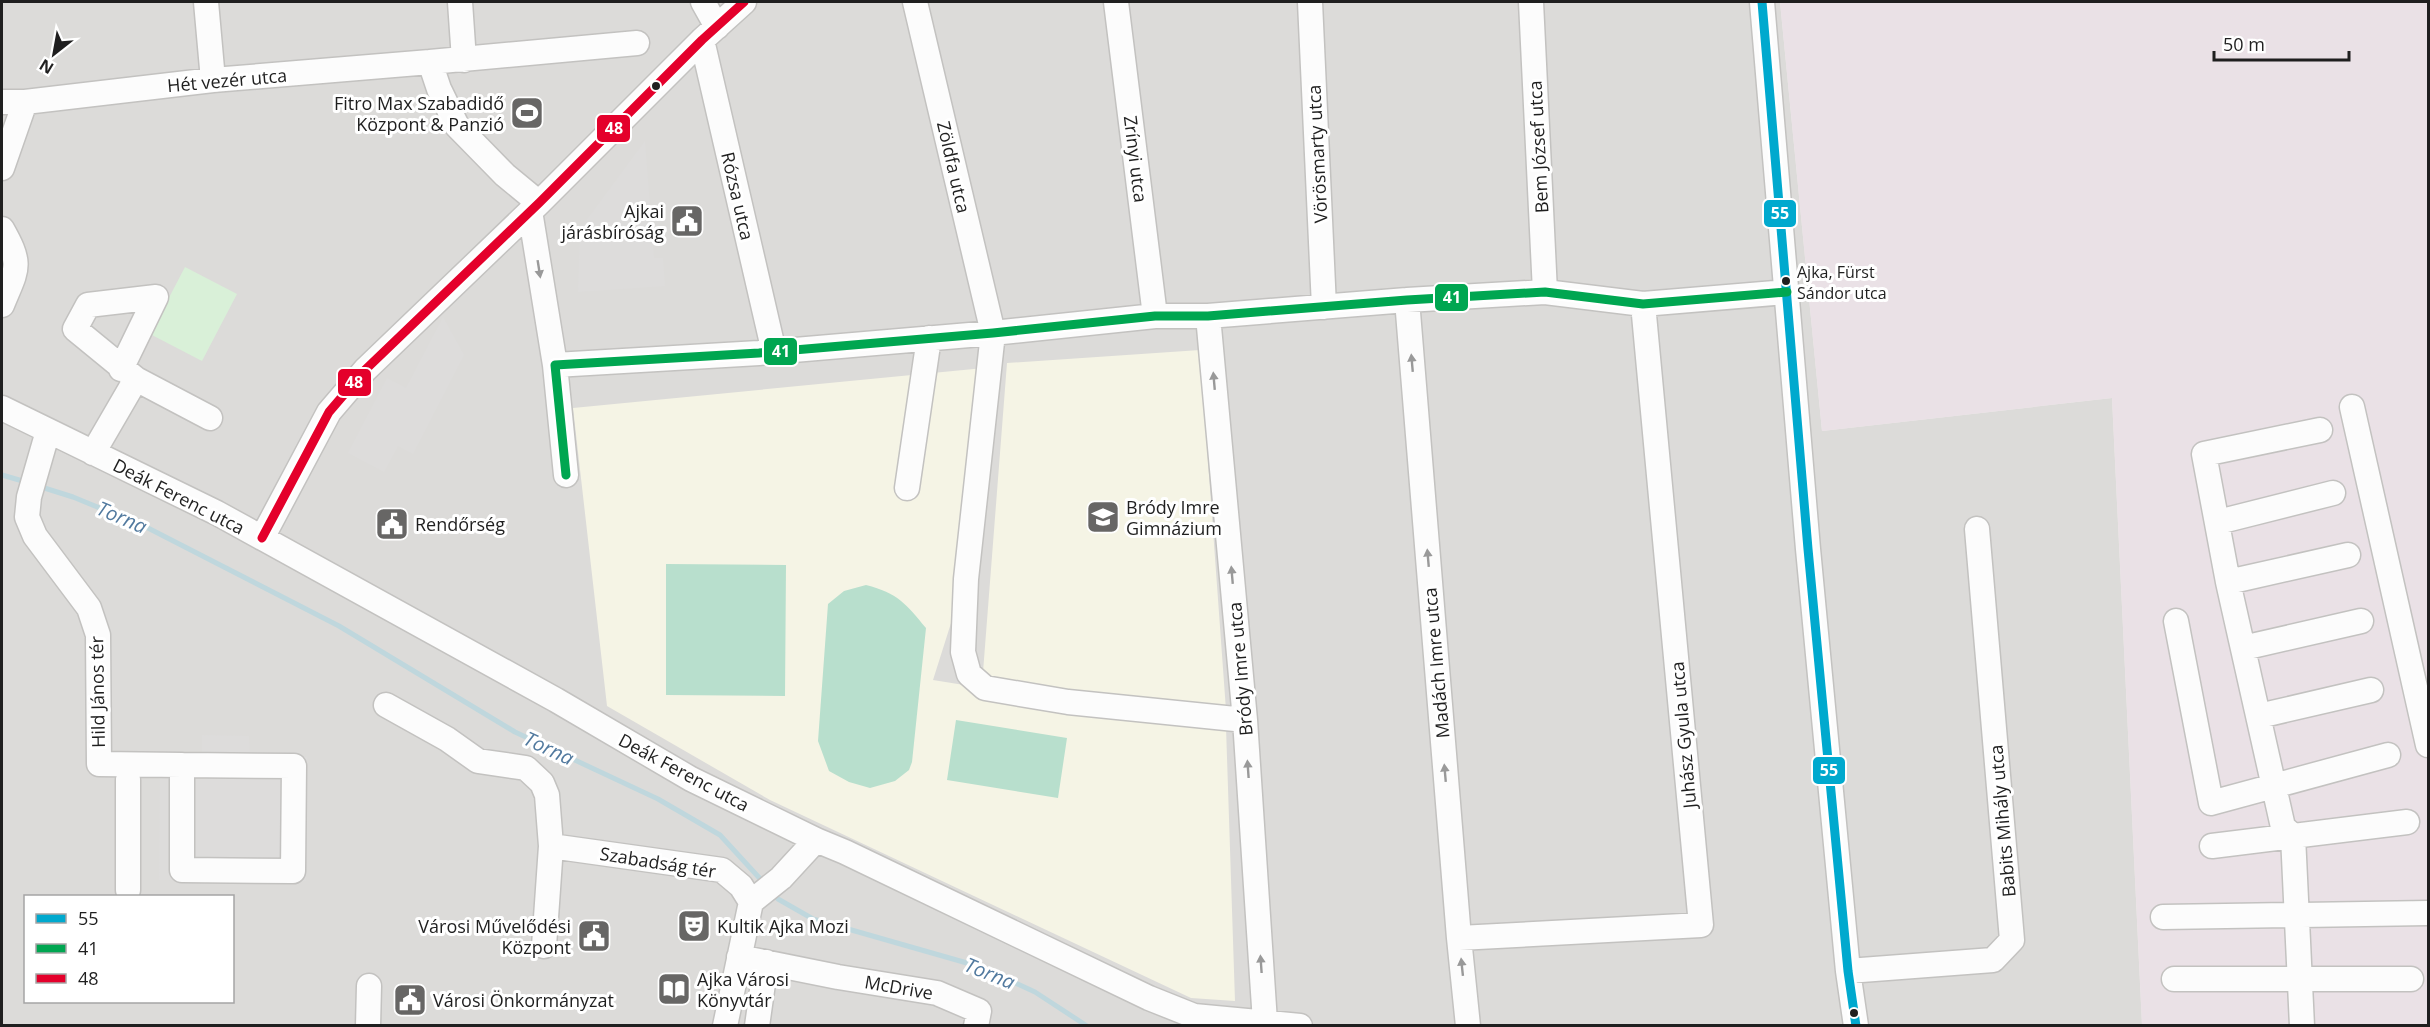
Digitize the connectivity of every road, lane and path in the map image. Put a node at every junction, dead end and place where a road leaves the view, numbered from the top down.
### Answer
1 (206, 2) edge
2 (460, 2) edge
3 (703, 2) edge
4 (744, 2) edge
5 (915, 2) edge
6 (1116, 2) edge
7 (1310, 2) edge
8 (1531, 2) edge
9 (1762, 2) edge
10 (710, 34) junction
11 (637, 43) dead end
12 (464, 60) junction
13 (430, 62) junction
14 (213, 80) junction
15 (13, 102) edge
16 (2, 168) edge
17 (535, 207) junction
18 (2, 229) edge
19 (1545, 292) junction
20 (1787, 292) junction
21 (1407, 300) junction
22 (1643, 304) junction
23 (2, 305) edge
24 (1324, 307) junction
25 (1155, 315) junction
26 (1208, 316) junction
27 (993, 333) junction
28 (929, 338) junction
29 (774, 352) junction
30 (555, 365) junction
31 (2352, 407) dead end
32 (2, 408) edge
33 (210, 418) dead end
34 (2320, 430) dead end
35 (48, 431) junction
36 (93, 453) junction
37 (566, 475) dead end
38 (907, 488) dead end
39 (2333, 493) dead end
40 (2218, 522) junction
41 (1977, 529) dead end
42 (262, 538) junction
43 (2348, 555) dead end
44 (2228, 582) junction
45 (2176, 621) dead end
46 (2361, 621) dead end
47 (2243, 648) junction
48 (2371, 690) dead end
49 (386, 705) dead end
50 (2259, 716) junction
51 (1245, 720) junction
52 (2428, 745) edge
53 (2388, 755) dead end
54 (182, 765) junction
55 (128, 780) dead end
56 (2275, 787) junction
57 (2407, 822) dead end
58 (2293, 836) junction
59 (816, 840) junction
60 (551, 846) junction
61 (2212, 846) dead end
62 (128, 890) dead end
63 (754, 900) junction
64 (2428, 913) edge
65 (2297, 915) junction
66 (2163, 917) dead end
67 (1459, 938) junction
68 (544, 946) dead end
69 (740, 957) junction
70 (766, 962) junction
71 (1848, 971) junction
72 (2174, 979) dead end
73 (2300, 979) junction
74 (2411, 979) dead end
75 (369, 986) dead end
76 (1265, 1022) junction
77 (368, 1026) edge
78 (724, 1026) edge
79 (757, 1026) edge
80 (976, 1026) edge
81 (1300, 1026) edge
82 (1468, 1026) edge
83 (1856, 1026) edge
84 (2302, 1026) edge

1 - 14 street
2 - 12 street
3 - 10 street, Rózsa utca
4 - 10 street
5 - 27 street, Zöldfa utca
6 - 25 street, Zrínyi utca
7 - 24 street, Vörösmarty utca
8 - 19 street, Bem József utca
9 - 20 street
10 - 17 street
10 - 29 street, Rózsa utca
11 - 12 street, Hét vezér utca
12 - 13 street, Hét vezér utca
13 - 14 street, Hét vezér utca
13 - 17 street
14 - 15 street, Hét vezér utca
15 - 16 street, Hét vezér utca
17 -> 30 street
17 - 42 street
18 - 23 street
19 - 21 street
19 - 22 street
20 - 22 street
20 - 71 street
21 - 24 street
67 -> 21 street, Madách Imre utca
22 - 67 street, Juhász Gyula utca
24 - 26 street
25 - 26 street
25 - 27 street
51 -> 26 street, Bródy Imre utca
27 - 28 street
27 - 51 street, Zöldfa utca
28 - 29 street
28 - 38 street
29 - 30 street
30 - 37 street
31 - 52 street
32 - 35 street, Deák Ferenc utca
33 - 36 street, Deák Ferenc utca
34 - 40 street
35 - 36 street, Deák Ferenc utca
35 - 54 street, Hild János tér
36 - 42 street, Deák Ferenc utca
39 - 40 street
40 - 44 street
41 - 71 street, Babits Mihály utca
42 - 59 street, Deák Ferenc utca
43 - 44 street
44 - 47 street
45 - 56 street
46 - 47 street
47 - 50 street
48 - 50 street
49 - 60 street
50 - 56 street
76 -> 51 street, Bródy Imre utca
53 - 56 street
54 - 54 street
55 - 62 street
56 - 58 street
57 - 58 street
58 - 61 street
58 - 65 street
59 - 63 street
59 - 76 street, Deák Ferenc utca
60 - 63 street, Szabadság tér
60 - 68 street
63 - 69 street
64 - 65 street
65 - 66 street
65 - 73 street
82 -> 67 street, Madách Imre utca
69 - 70 street
69 - 78 street
70 - 79 street
70 - 80 street, McDrive
71 - 83 street
72 - 73 street
73 - 74 street
73 - 84 street
75 - 77 street
76 - 81 street, Deák Ferenc utca

